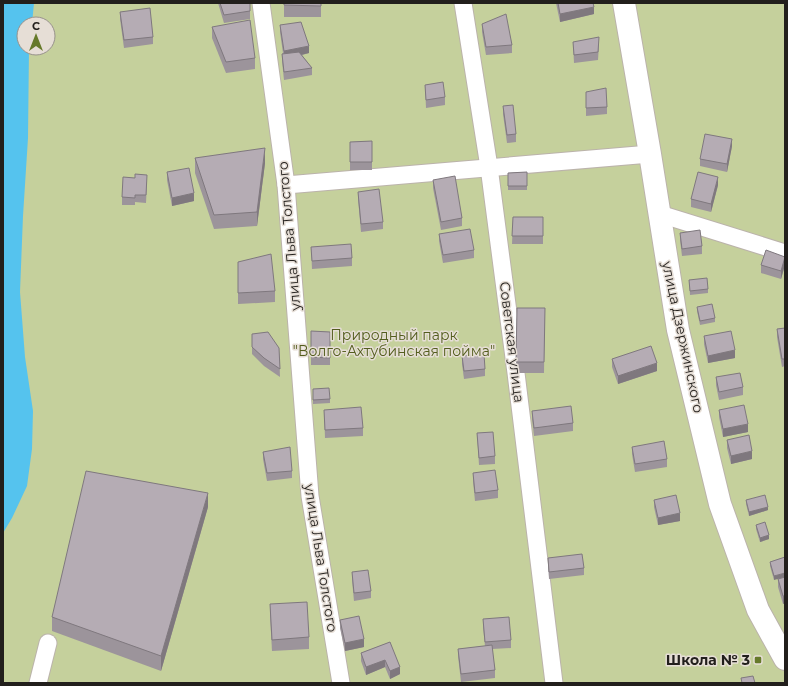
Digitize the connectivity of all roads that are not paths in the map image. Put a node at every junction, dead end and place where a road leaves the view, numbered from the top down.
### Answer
1 (261, 3) edge
2 (463, 3) edge
3 (624, 3) edge
4 (650, 154) junction
5 (489, 167) junction
6 (286, 185) junction
7 (660, 214) junction
8 (785, 252) edge
9 (48, 643) dead end
10 (785, 659) edge
11 (38, 683) edge
12 (341, 683) edge
13 (554, 683) edge

1 - 6 street, улица Льва Толстого
2 - 5 street, Советская улица
3 - 4 street, улица Дзержинского
4 - 5 street
4 - 7 street, улица Дзержинского
5 - 6 street
5 - 13 street, Советская улица
6 - 12 street, улица Льва Толстого
7 - 8 street
7 - 10 street, улица Дзержинского
9 - 11 street

